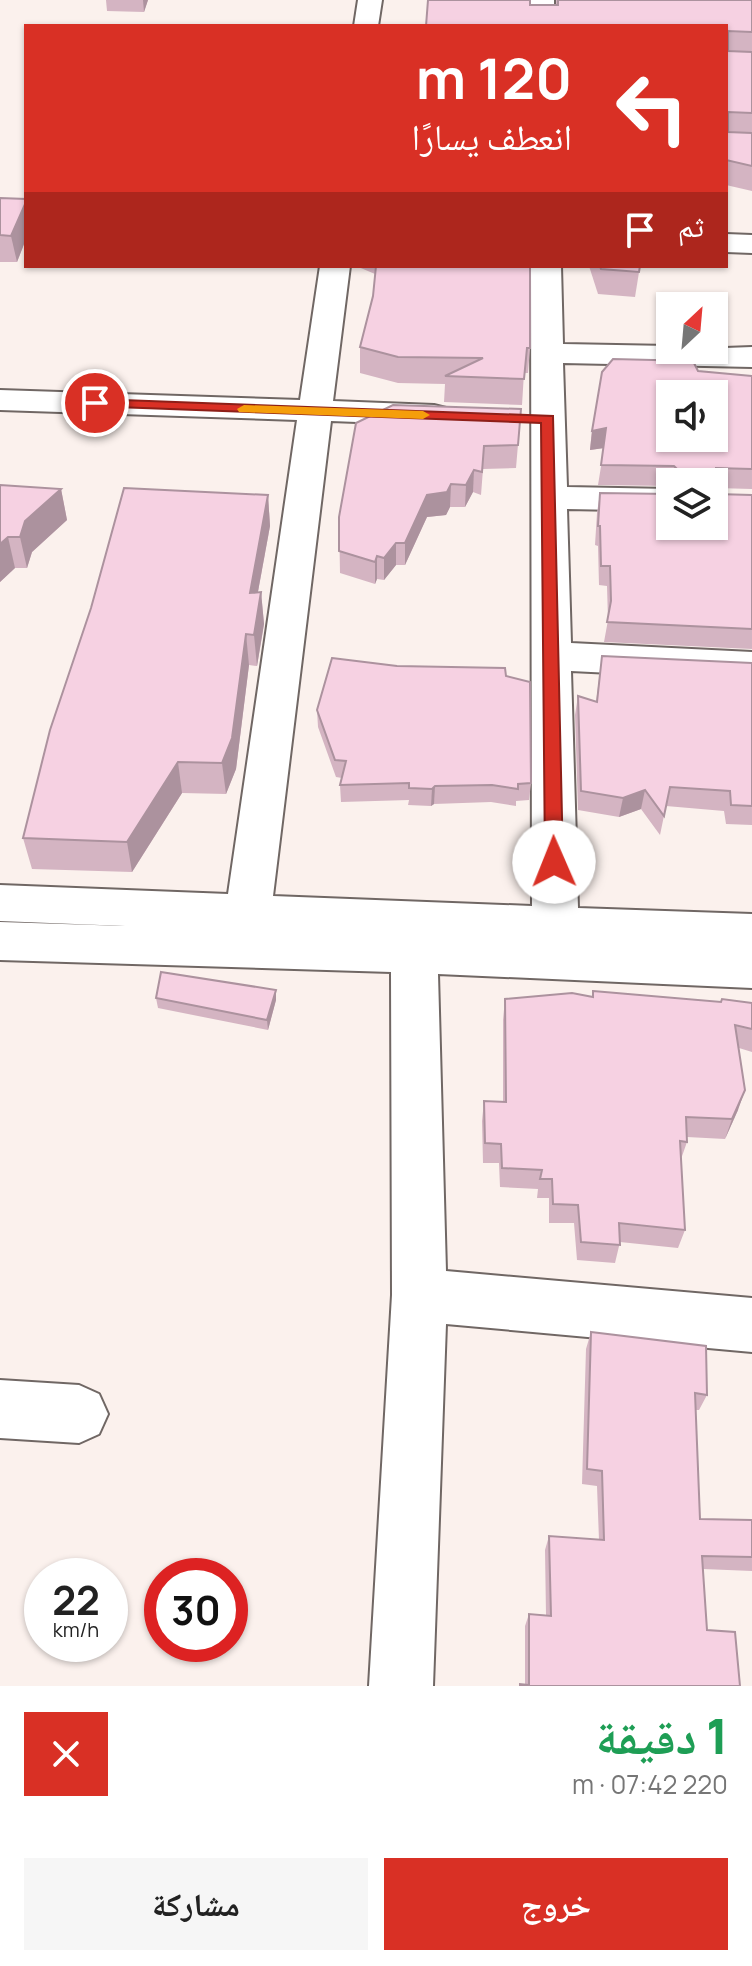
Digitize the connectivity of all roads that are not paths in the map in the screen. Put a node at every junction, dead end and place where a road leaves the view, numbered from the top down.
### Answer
1 (370, 0) edge
2 (542, 0) edge
3 (366, 24) edge
4 (542, 24) edge
5 (728, 243) edge
6 (752, 244) edge
7 (335, 268) edge
8 (546, 268) edge
9 (547, 353) junction
10 (752, 357) edge
11 (0, 400) edge
12 (316, 411) junction
13 (471, 417) edge
14 (549, 498) junction
15 (656, 500) edge
16 (551, 656) junction
17 (752, 666) edge
18 (0, 903) edge
19 (248, 914) junction
20 (555, 924) junction
21 (752, 933) edge
22 (0, 941) edge
23 (414, 954) junction
24 (752, 969) edge
25 (419, 1295) junction
26 (752, 1325) edge
27 (0, 1409) edge
28 (79, 1414) dead end
29 (401, 1686) edge

1 - 3 street
2 - 4 street
5 - 6 street
7 - 12 street
8 - 9 street
9 - 10 street
9 - 14 street
11 - 12 street
12 - 13 street
12 - 19 street
14 - 15 street
14 - 16 street
16 - 17 street
16 - 20 street
18 - 19 street
19 - 20 street
20 - 21 street
22 - 23 street
23 - 24 street
23 - 25 street
25 - 26 street
25 - 29 street
27 - 28 street

